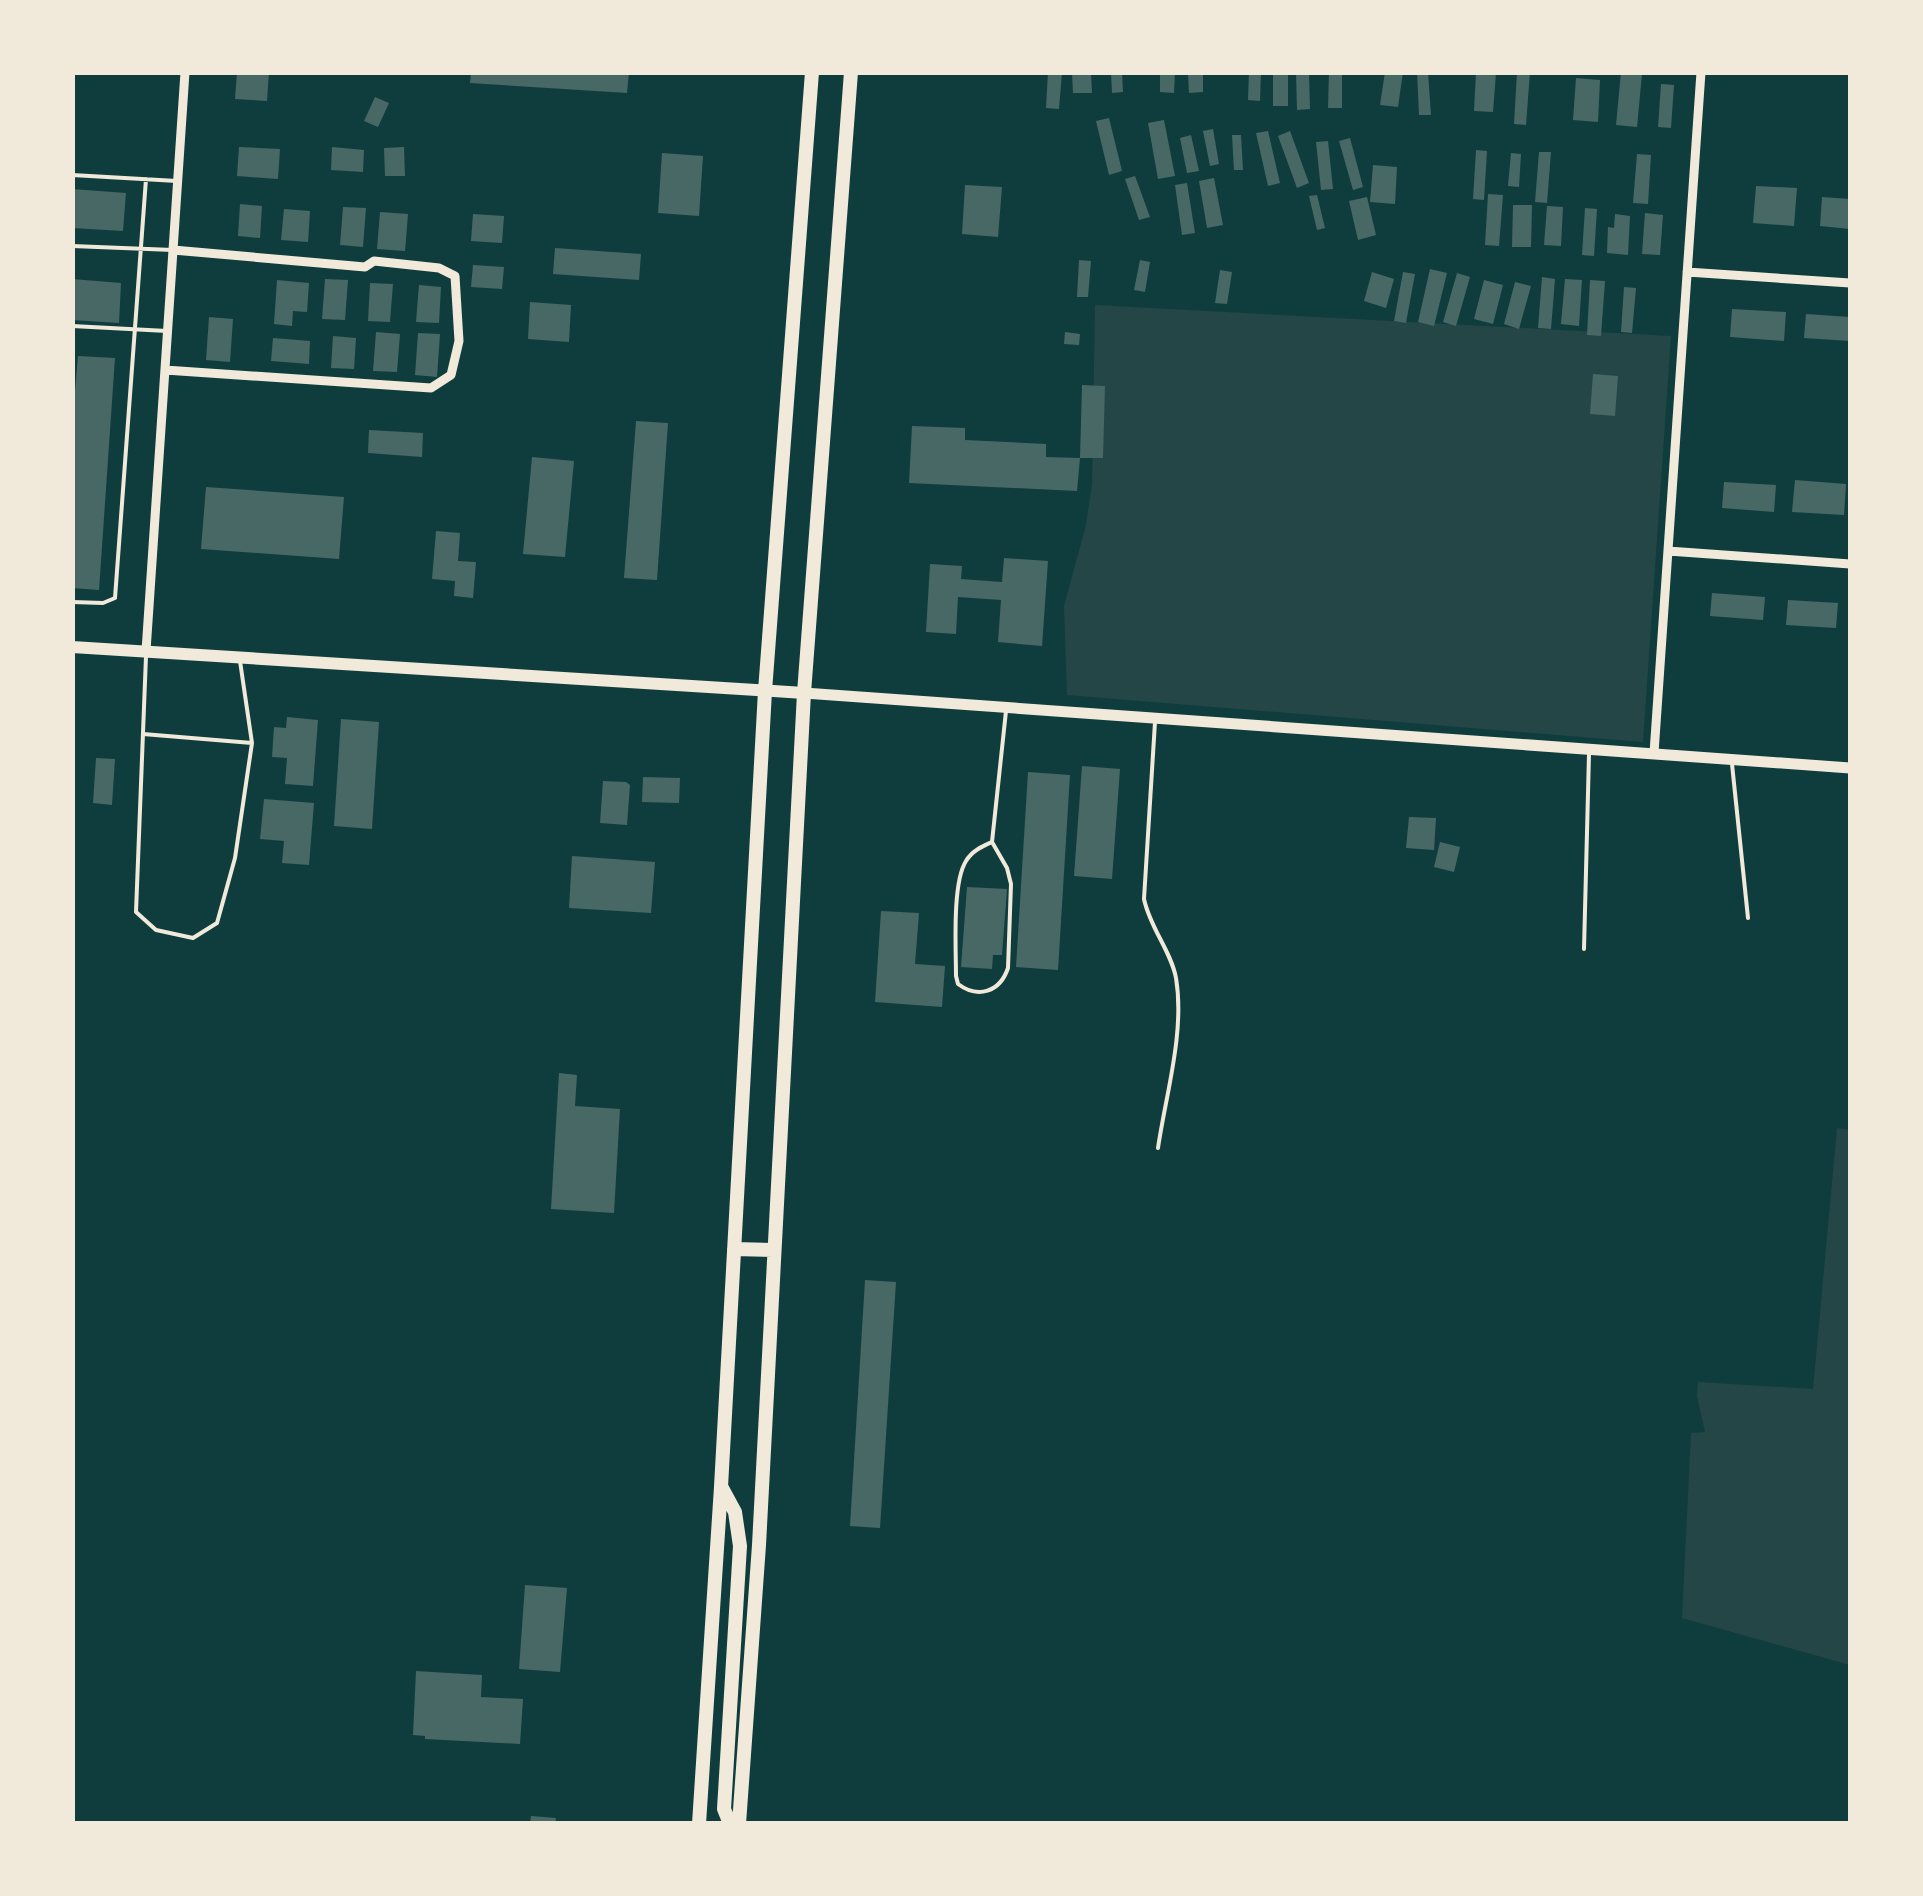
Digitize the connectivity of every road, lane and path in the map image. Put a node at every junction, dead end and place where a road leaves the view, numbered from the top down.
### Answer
1 (184, 72) edge
2 (812, 72) edge
3 (851, 72) edge
4 (1701, 72) edge
5 (72, 175) edge
6 (146, 179) junction
7 (178, 181) junction
8 (72, 246) edge
9 (142, 249) junction
10 (172, 250) junction
11 (1687, 272) junction
12 (1850, 283) edge
13 (72, 326) edge
14 (135, 330) junction
15 (167, 331) junction
16 (165, 370) junction
17 (1668, 551) junction
18 (1850, 564) edge
19 (72, 602) edge
20 (72, 647) edge
21 (146, 651) junction
22 (239, 657) junction
23 (766, 691) junction
24 (804, 693) junction
25 (1007, 707) junction
26 (1156, 717) junction
27 (143, 734) junction
28 (252, 743) junction
29 (1589, 748) junction
30 (1654, 753) junction
31 (1732, 759) junction
32 (1850, 768) edge
33 (992, 842) junction
34 (1748, 918) dead end
35 (1584, 949) dead end
36 (1158, 1148) dead end
37 (734, 1249) junction
38 (774, 1250) junction
39 (721, 1487) junction
40 (699, 1824) edge
41 (730, 1824) edge
42 (739, 1824) edge

1 - 7 street
2 - 23 main road
3 - 24 main road
4 - 11 street
5 - 6 lane
6 - 7 lane
6 - 9 lane
7 - 10 street
8 - 9 lane
9 - 10 lane
9 - 14 lane
10 - 15 street
10 - 16 street
11 - 12 street
11 - 17 street
13 - 14 lane
14 - 15 lane
14 - 19 lane
15 - 16 street
16 - 21 street
17 - 18 street
17 - 30 street
20 - 21 main road
21 - 22 main road
21 - 27 lane
22 - 23 main road
22 - 28 lane
23 - 24 main road
23 - 37 main road
24 - 25 street
24 - 38 main road
25 - 26 street
25 - 33 lane
26 - 29 street
26 - 36 lane
27 - 28 lane
27 - 28 lane
29 - 30 street
29 - 35 lane
30 - 31 street
31 - 32 street
31 - 34 lane
33 - 33 lane
37 - 38 main road
37 - 39 main road
38 - 42 main road
39 - 40 main road
39 - 41 main road

